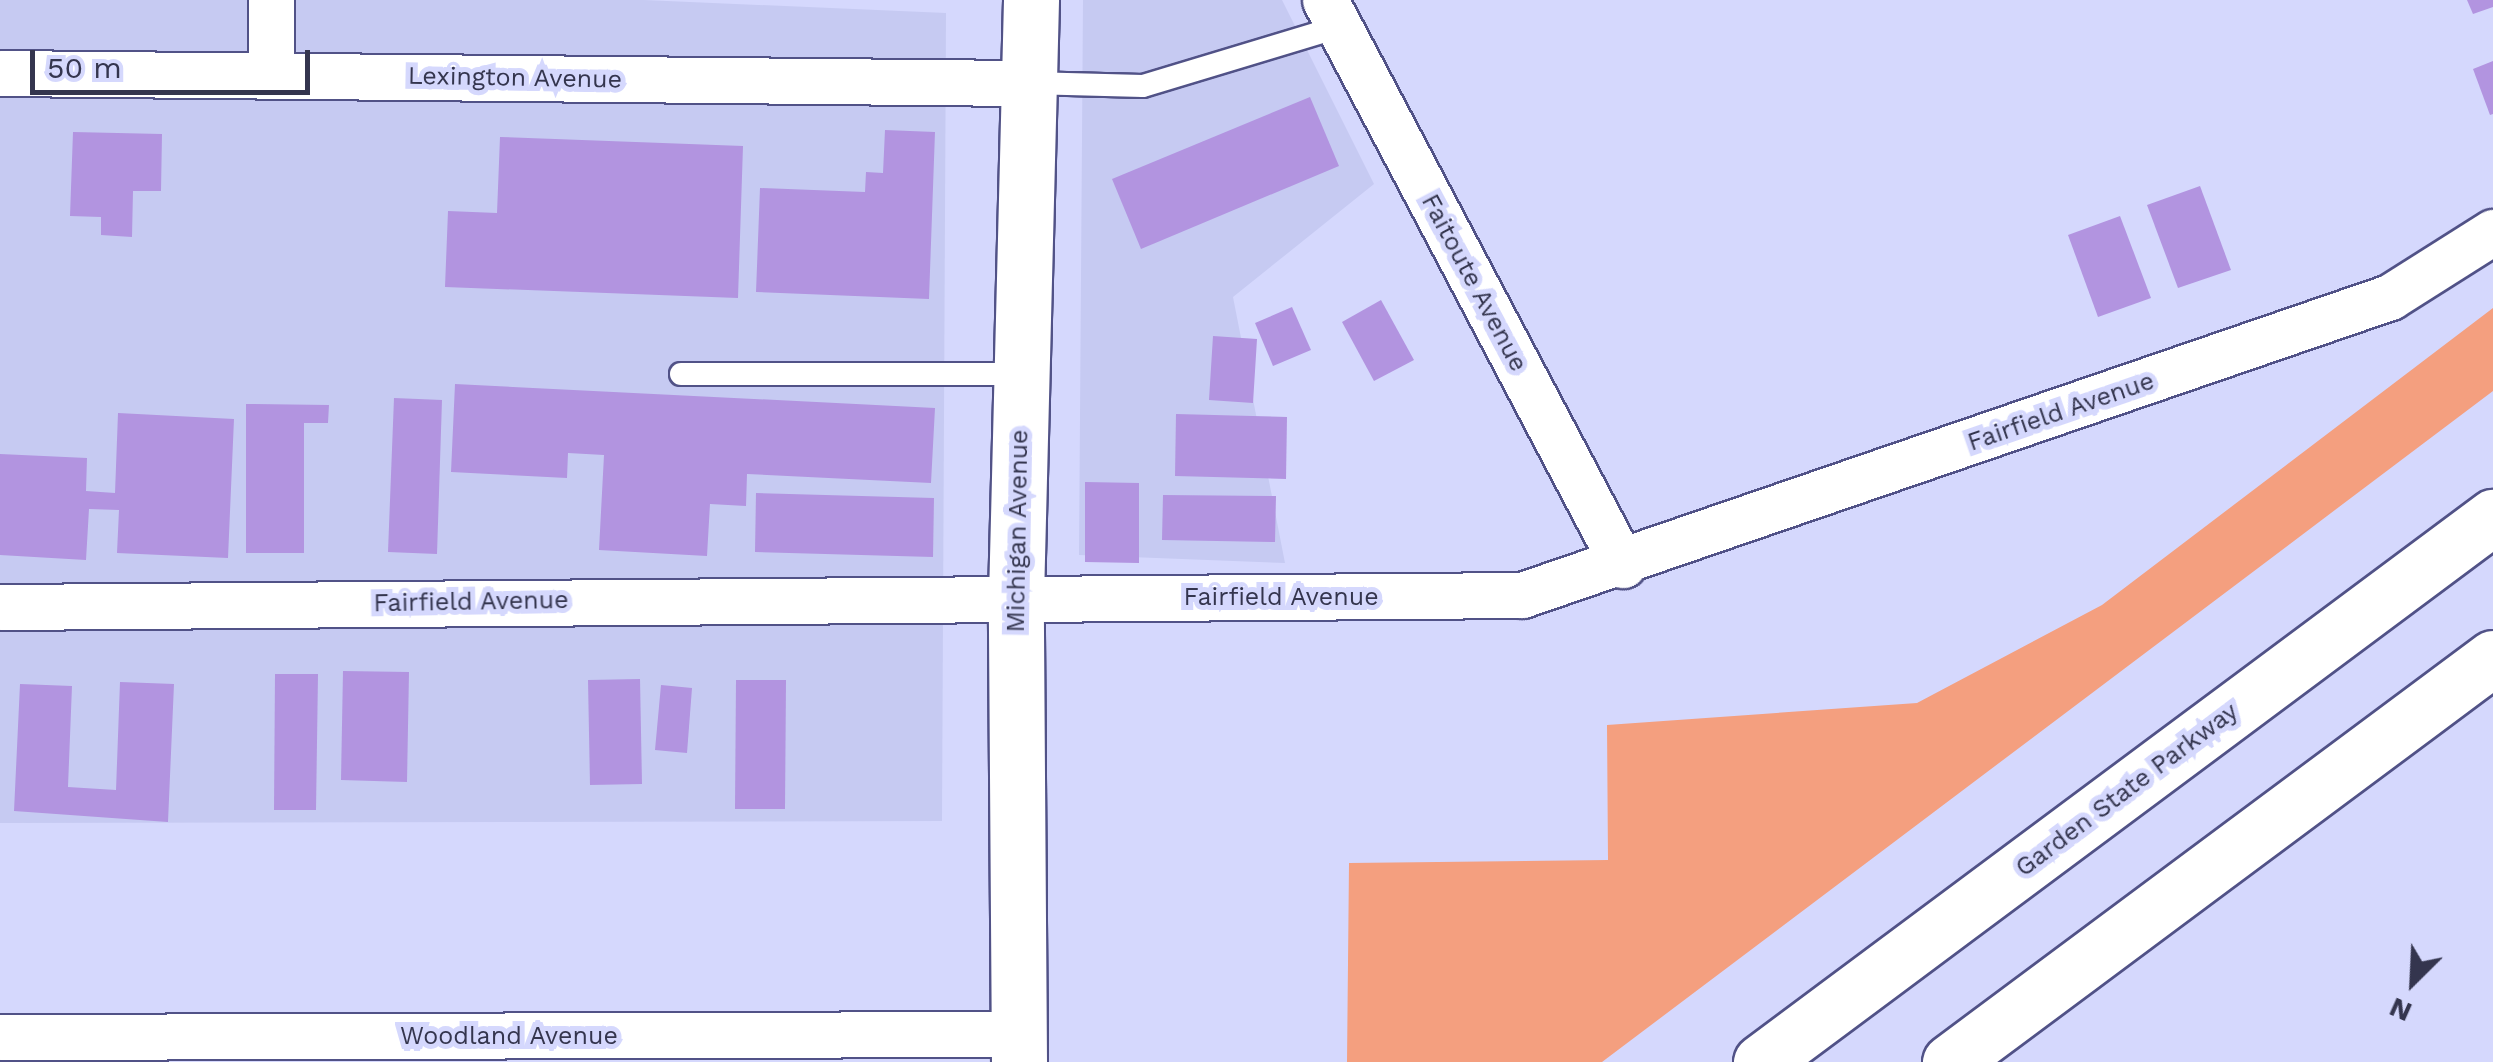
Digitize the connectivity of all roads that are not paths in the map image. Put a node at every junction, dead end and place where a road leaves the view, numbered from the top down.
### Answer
1 (270, 0) edge
2 (1031, 0) edge
3 (1332, 13) edge
4 (0, 73) edge
5 (271, 76) junction
6 (1029, 83) junction
7 (2493, 232) edge
8 (681, 374) dead end
9 (1022, 374) junction
10 (2493, 516) edge
11 (1623, 565) junction
12 (1016, 597) junction
13 (0, 608) edge
14 (2493, 658) edge
15 (0, 1038) edge
16 (1018, 1048) edge
17 (1761, 1062) edge
18 (1950, 1062) edge

1 - 5 street
2 - 6 main road, Michigan Avenue
3 - 6 lane
3 - 11 street, Faitoute Avenue
4 - 5 street, Lexington Avenue
5 - 6 street, Lexington Avenue
6 - 9 main road, Michigan Avenue
7 - 11 street, Fairfield Avenue
8 - 9 lane
9 - 12 main road, Michigan Avenue
10 - 17 main road, Garden State Parkway
11 - 12 street, Fairfield Avenue
12 - 13 street, Fairfield Avenue
12 - 16 main road, Michigan Avenue
14 - 18 main road
15 - 16 street, Woodland Avenue

